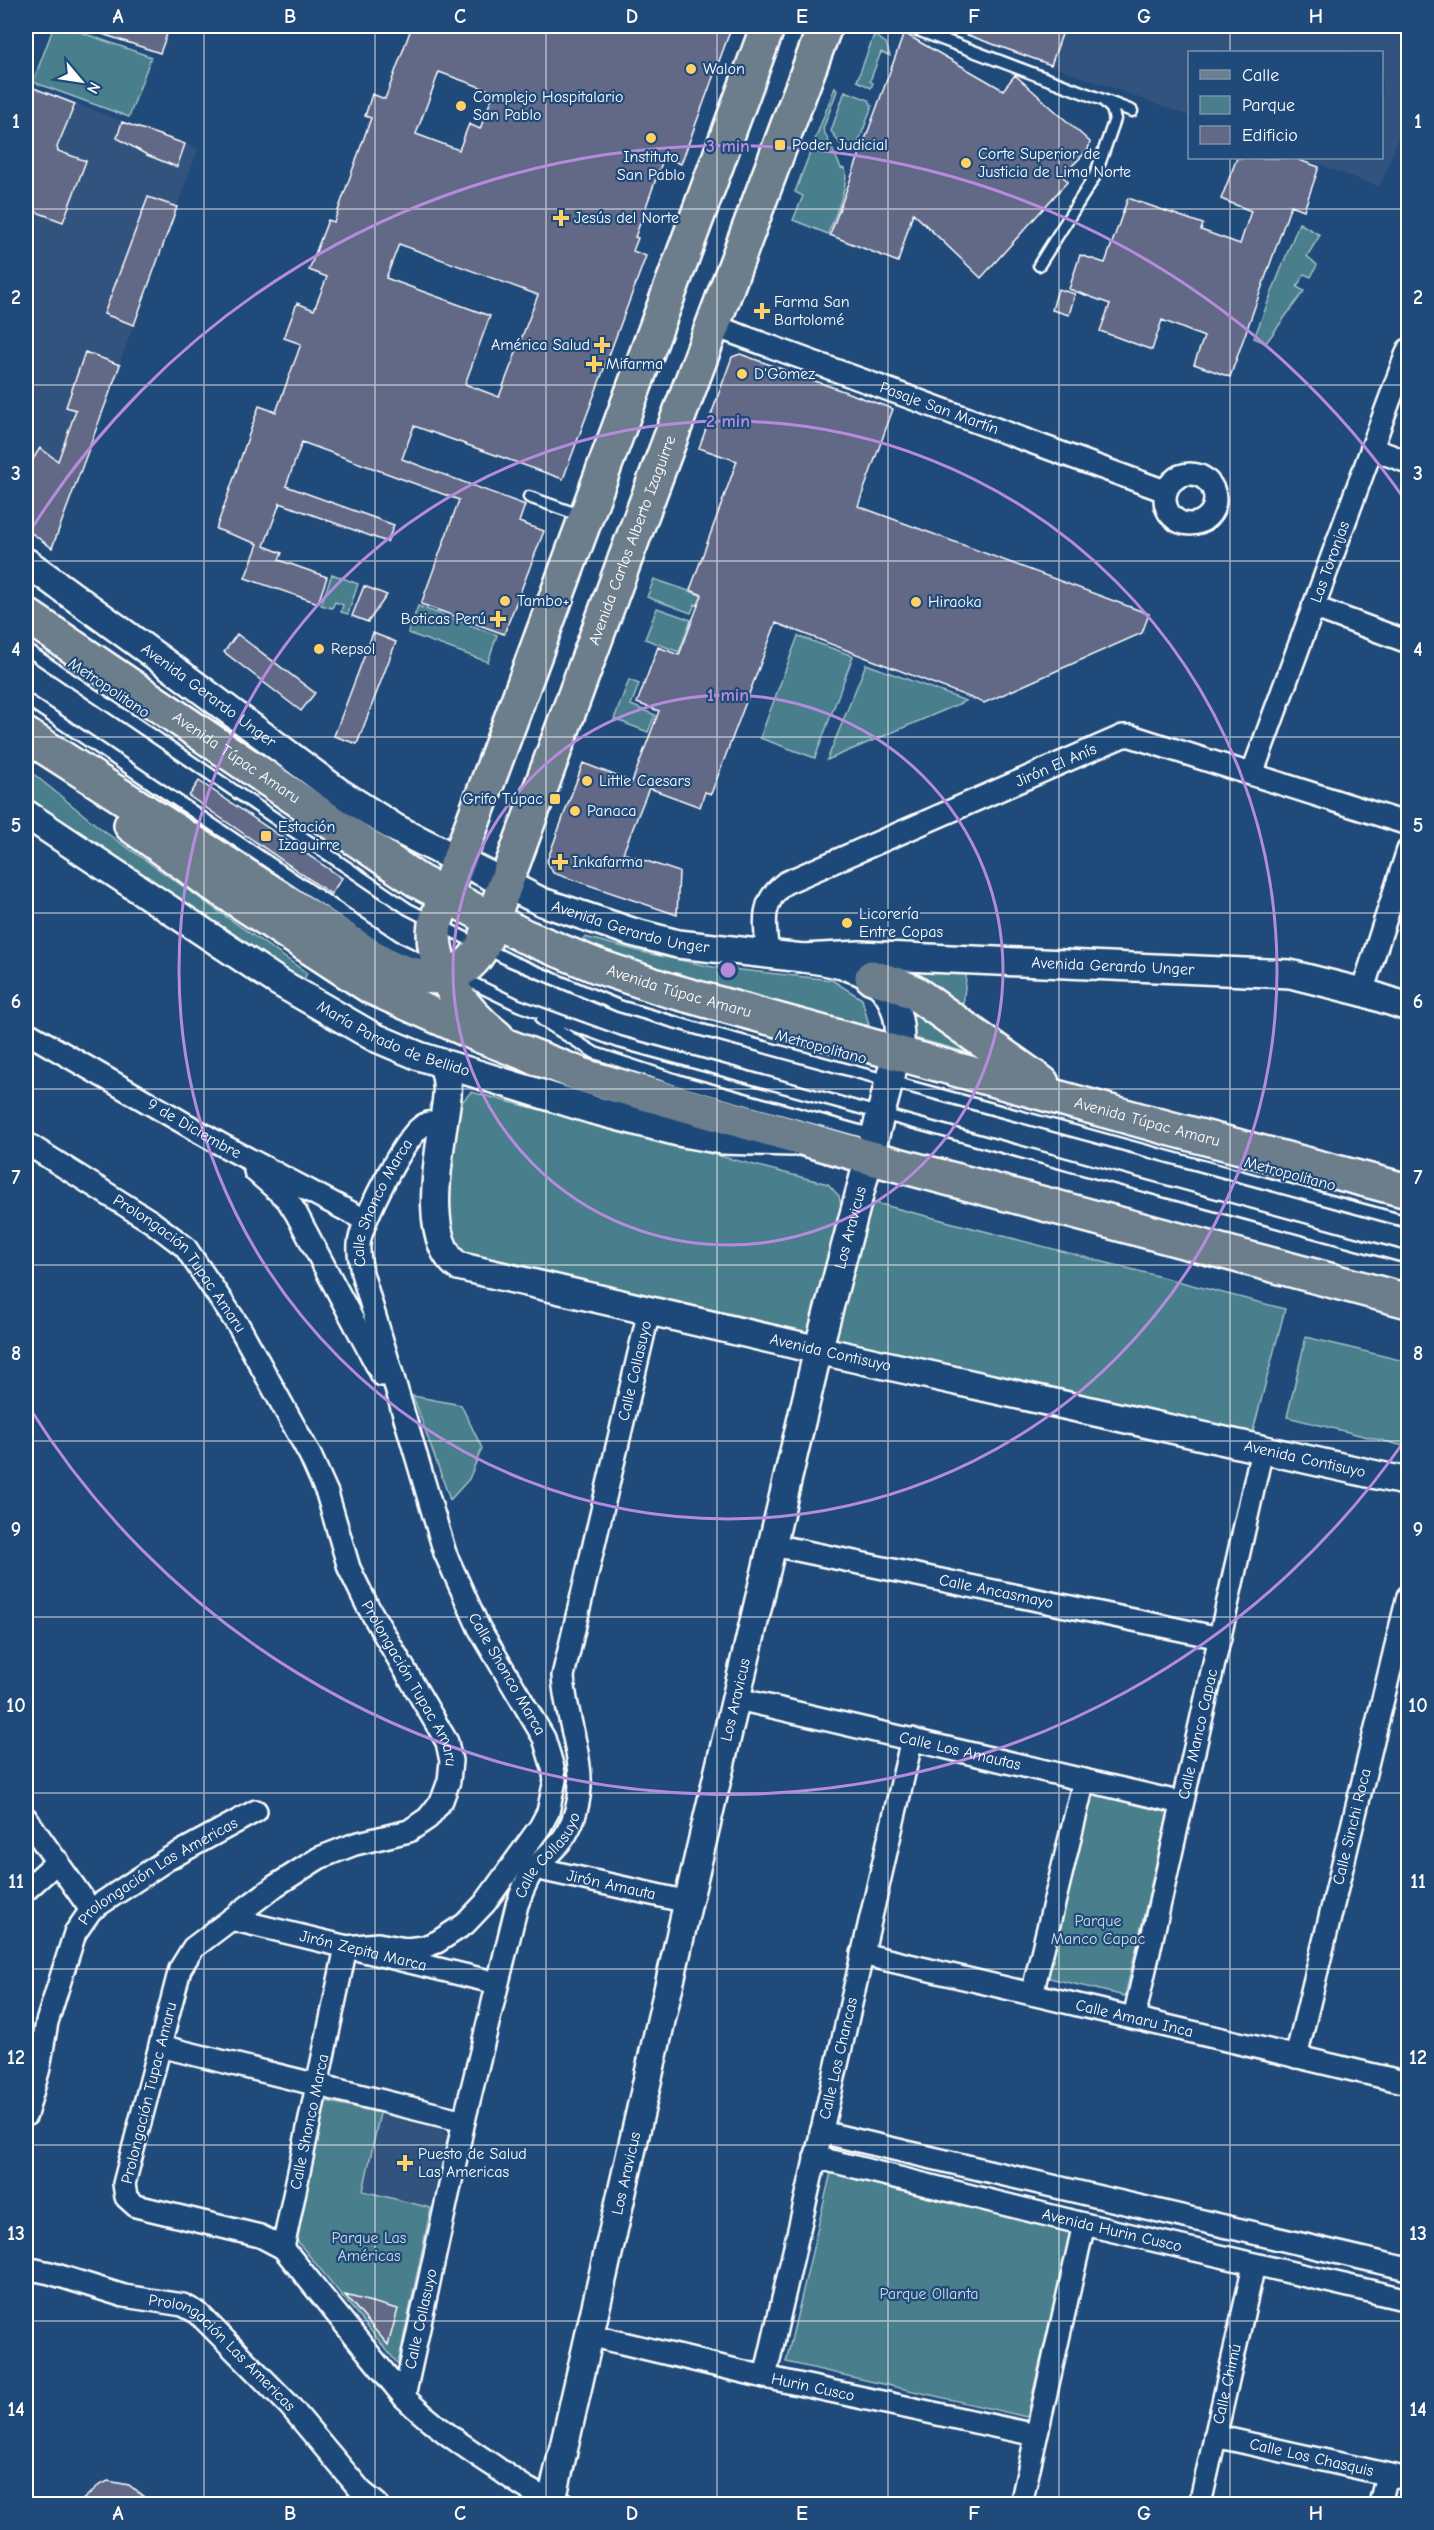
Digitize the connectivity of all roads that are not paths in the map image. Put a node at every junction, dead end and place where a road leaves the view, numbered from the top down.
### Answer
1 (768, 26) edge
2 (825, 26) edge
3 (907, 26) edge
4 (1103, 100) junction
5 (1132, 111) dead end
6 (1039, 265) dead end
7 (712, 325) junction
8 (1408, 350) edge
9 (1372, 449) junction
10 (1408, 462) edge
11 (1166, 491) dead end
12 (529, 497) dead end
13 (584, 517) junction
14 (570, 556) junction
15 (26, 562) edge
16 (618, 578) junction
17 (1313, 607) junction
18 (26, 615) edge
19 (1408, 642) edge
20 (26, 650) edge
21 (26, 699) edge
22 (26, 735) edge
23 (26, 740) edge
24 (1252, 774) junction
25 (26, 814) edge
26 (1408, 824) edge
27 (1408, 850) edge
28 (459, 861) junction
29 (505, 884) junction
30 (440, 910) junction
31 (487, 934) junction
32 (768, 955) junction
33 (802, 958) junction
34 (446, 972) junction
35 (873, 977) junction
36 (1362, 992) junction
37 (519, 1005) junction
38 (1408, 1007) edge
39 (26, 1032) edge
40 (511, 1048) junction
41 (443, 1066) junction
42 (894, 1067) junction
43 (1069, 1100) junction
44 (443, 1123) junction
45 (875, 1135) junction
46 (808, 1140) junction
47 (26, 1143) edge
48 (222, 1145) junction
49 (1408, 1191) edge
50 (365, 1220) junction
51 (1408, 1222) edge
52 (1408, 1258) edge
53 (1408, 1301) edge
54 (649, 1311) junction
55 (818, 1350) junction
56 (403, 1415) junction
57 (1262, 1450) junction
58 (1408, 1482) edge
59 (773, 1545) junction
60 (1408, 1596) edge
61 (1220, 1638) junction
62 (738, 1699) junction
63 (912, 1739) junction
64 (1084, 1780) junction
65 (1182, 1803) junction
66 (256, 1811) dead end
67 (26, 1818) edge
68 (58, 1861) junction
69 (535, 1868) junction
70 (26, 1890) edge
71 (688, 1902) junction
72 (91, 1910) junction
73 (231, 1919) junction
74 (346, 1947) junction
75 (862, 1954) junction
76 (497, 1983) junction
77 (1032, 1994) junction
78 (1134, 2018) junction
79 (160, 2046) junction
80 (1296, 2057) junction
81 (1408, 2084) edge
82 (317, 2085) junction
83 (26, 2115) edge
84 (464, 2121) junction
85 (821, 2132) junction
86 (815, 2157) junction
87 (1084, 2224) junction
88 (283, 2248) junction
89 (1254, 2265) junction
90 (26, 2268) edge
91 (1408, 2269) edge
92 (1408, 2300) edge
93 (589, 2335) junction
94 (765, 2377) junction
95 (404, 2397) junction
96 (1036, 2435) junction
97 (1215, 2436) junction
98 (1388, 2475) junction
99 (1408, 2479) edge
100 (556, 2504) edge
101 (376, 2505) edge
102 (1021, 2505) edge
103 (1200, 2505) edge
104 (1380, 2505) edge

1 - 13 main road
2 - 7 main road, Avenida Carlos Alberto Izaguirre
3 - 4 lane
4 - 5 lane
4 - 6 lane
7 - 11 street, Pasaje San Martín
7 - 16 main road, Avenida Carlos Alberto Izaguirre
8 - 9 street, Las Toronjas
9 - 10 street
9 - 17 street, Las Toronjas
12 - 13 lane
13 - 14 main road
14 - 16 main road
14 - 28 main road
15 - 28 street, Avenida Gerardo Unger
16 - 29 main road, Avenida Carlos Alberto Izaguirre
17 - 19 street
17 - 24 street, Las Toronjas
18 - 30 main road, Avenida Túpac Amaru
20 - 30 lane, Metropolitano
21 - 34 lane
22 - 34 main road
23 - 40 main road
24 - 26 street, Jirón El Anís
24 - 32 street, Jirón El Anís
25 - 41 street, María Parado de Bellido
27 - 36 street
28 - 29 street, Avenida Gerardo Unger
28 - 30 main road
29 - 31 main road, Avenida Carlos Alberto Izaguirre
29 - 32 street, Avenida Gerardo Unger
30 - 31 main road, Avenida Túpac Amaru
30 - 34 main road
31 - 34 main road
31 - 42 main road, Avenida Túpac Amaru
32 - 33 street, Avenida Gerardo Unger
33 - 35 street, Los Aravicus
33 - 36 street, Avenida Gerardo Unger
34 - 37 lane
34 - 40 main road
35 - 42 street, Los Aravicus
35 - 43 main road
36 - 38 street, Avenida Gerardo Unger
37 - 45 lane
37 - 45 lane
39 - 48 street, 9 de Diciembre
40 - 46 main road
41 - 44 street, Avenida Contisuyo
41 - 46 street, María Parado de Bellido
42 - 43 main road, Avenida Túpac Amaru
42 - 45 street, Los Aravicus
42 - 51 lane, Metropolitano
43 - 49 main road, Avenida Túpac Amaru
44 - 50 street, Calle Shonco Marca
44 - 54 street, Avenida Contisuyo
45 - 46 main road
45 - 52 lane
45 - 53 main road
45 - 55 street, Los Aravicus
47 - 73 street, Prolongación Tupac Amaru
48 - 50 street, 9 de Diciembre
48 - 56 street
50 - 56 street, Calle Shonco Marca
54 - 55 street, Avenida Contisuyo
54 - 69 street, Calle Collasuyo
55 - 57 street, Avenida Contisuyo
55 - 59 street, Los Aravicus
56 - 74 street, Calle Shonco Marca
57 - 58 street, Avenida Contisuyo
57 - 61 street, Calle Manco Capac
59 - 61 street, Calle Ancasmayo
59 - 62 street, Los Aravicus
60 - 80 street, Calle Sinchi Roca
61 - 65 street, Calle Manco Capac
62 - 63 street, Calle Los Amautas
62 - 71 street, Los Aravicus
63 - 64 street, Calle Los Amautas
63 - 75 street, Calle Los Chancas
64 - 65 street, Calle Los Amautas
64 - 77 street
65 - 78 street, Calle Manco Capac
66 - 72 street, Prolongación Las Americas
67 - 68 street
68 - 70 street
68 - 72 street
69 - 71 street, Jirón Amauta
69 - 76 street, Calle Collasuyo
71 - 93 street, Los Aravicus
72 - 83 street, Prolongación Las Americas
73 - 74 street, Jirón Zepita Marca
73 - 79 street, Prolongación Tupac Amaru
74 - 76 street, Jirón Zepita Marca
74 - 82 street, Calle Shonco Marca
75 - 77 street, Calle Amaru Inca
75 - 85 street, Calle Los Chancas
76 - 84 street, Calle Collasuyo
77 - 78 street, Calle Amaru Inca
78 - 80 street, Calle Amaru Inca
79 - 82 street
79 - 88 street, Prolongación Tupac Amaru
80 - 81 street, Calle Amaru Inca
82 - 84 street
82 - 88 street, Calle Shonco Marca
84 - 95 street, Calle Collasuyo
85 - 86 street, Calle Los Chancas
85 - 91 street, Avenida Hurin Cusco
86 - 87 street, Avenida Hurin Cusco
86 - 94 street, Calle Los Chancas
87 - 89 street, Avenida Hurin Cusco
87 - 96 street
88 - 95 street, Prolongación Tupac Amaru
89 - 92 street, Avenida Hurin Cusco
89 - 97 street, Calle Chimú
90 - 101 street, Prolongación Las Americas
93 - 94 street, Hurin Cusco
93 - 100 street, Los Aravicus
94 - 96 street, Hurin Cusco
95 - 100 street, Prolongación Tupac Amaru
96 - 102 street
97 - 98 street, Calle Los Chasquis
97 - 103 street, Calle Chimú
98 - 99 street, Calle Los Chasquis
98 - 104 street

